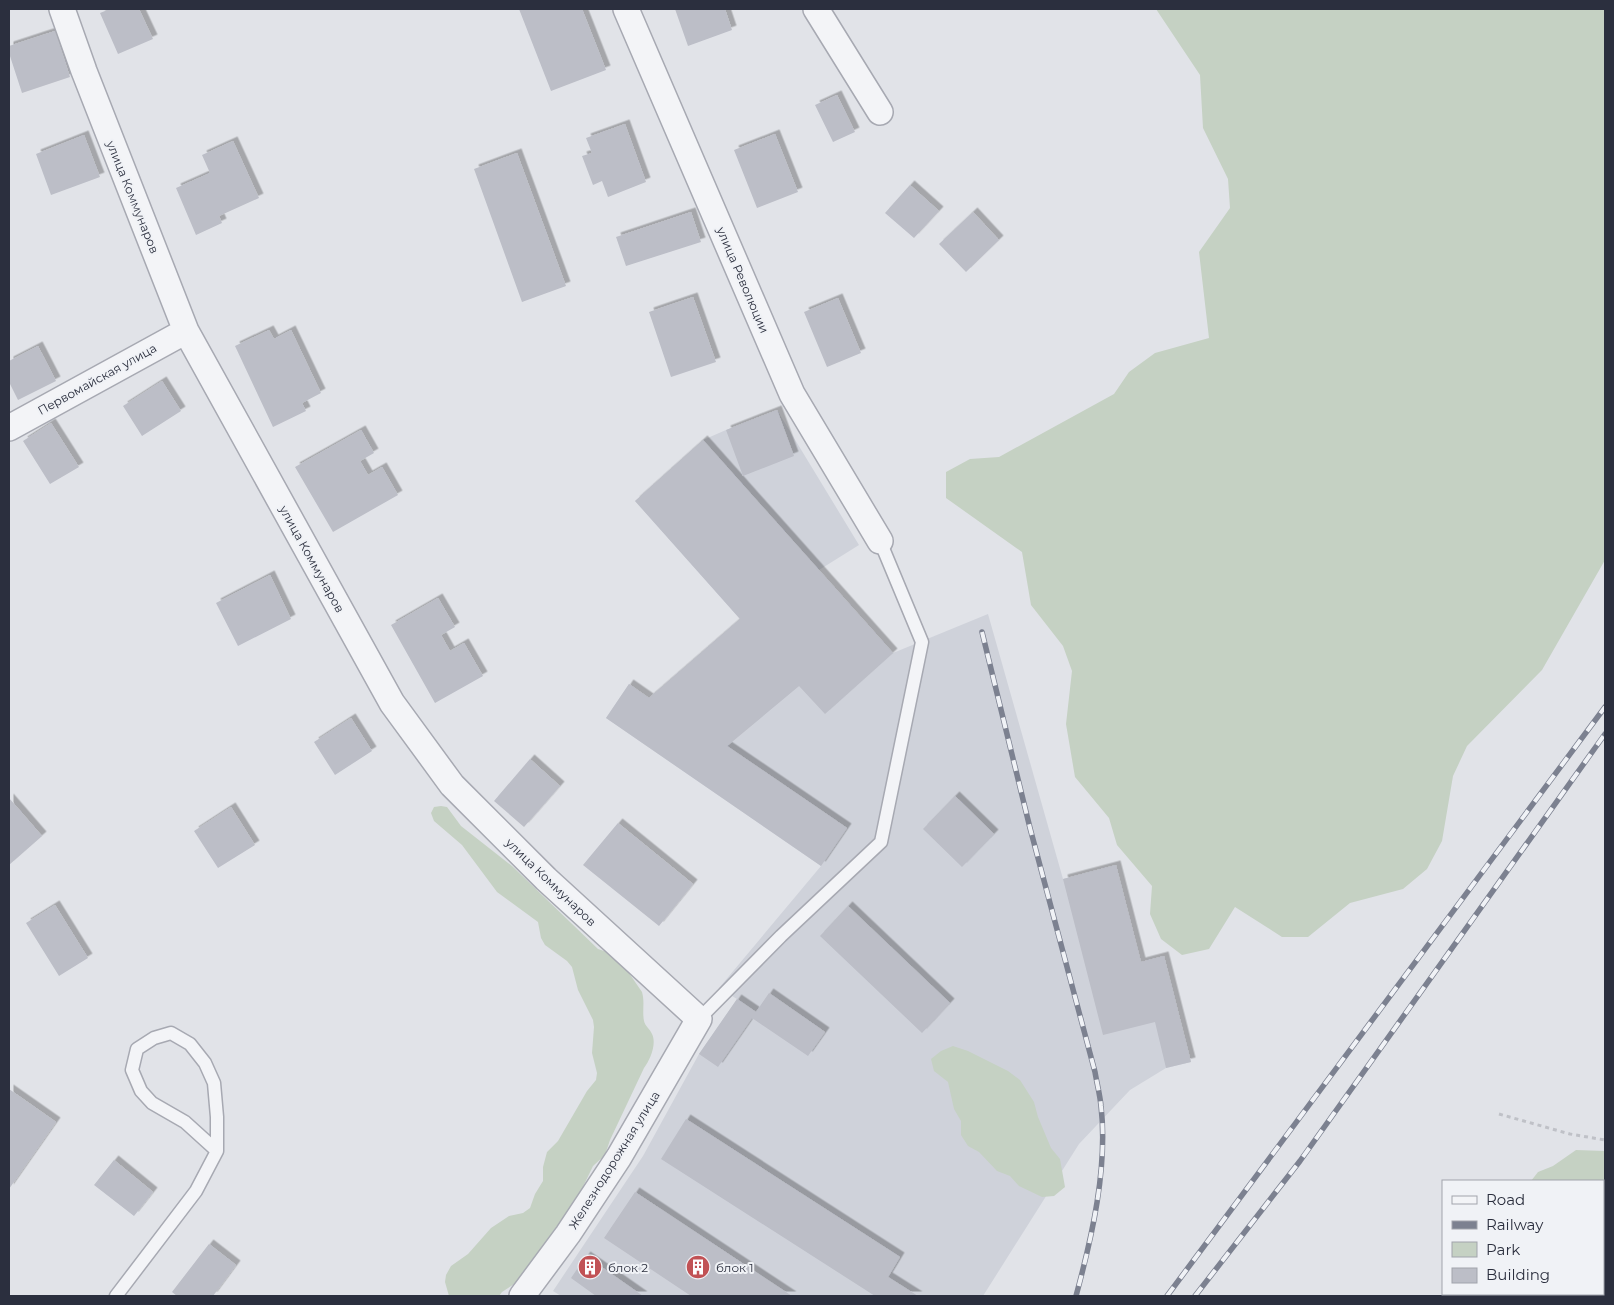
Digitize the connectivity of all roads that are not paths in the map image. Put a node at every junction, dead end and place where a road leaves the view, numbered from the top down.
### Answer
1 (62, 9) edge
2 (626, 9) edge
3 (816, 9) edge
4 (880, 112) dead end
5 (186, 331) junction
6 (9, 428) edge
7 (880, 541) joint
8 (699, 1019) junction
9 (217, 1151) junction
10 (116, 1296) edge
11 (522, 1296) edge

1 - 5 street, улица Коммунаров
2 - 7 street, улица Революции
3 - 4 street
5 - 6 street, Первомайская улица
5 - 8 street, улица Коммунаров
7 - 8 lane
8 - 11 street, Железнодорожная улица
9 - 9 lane
9 - 10 lane

